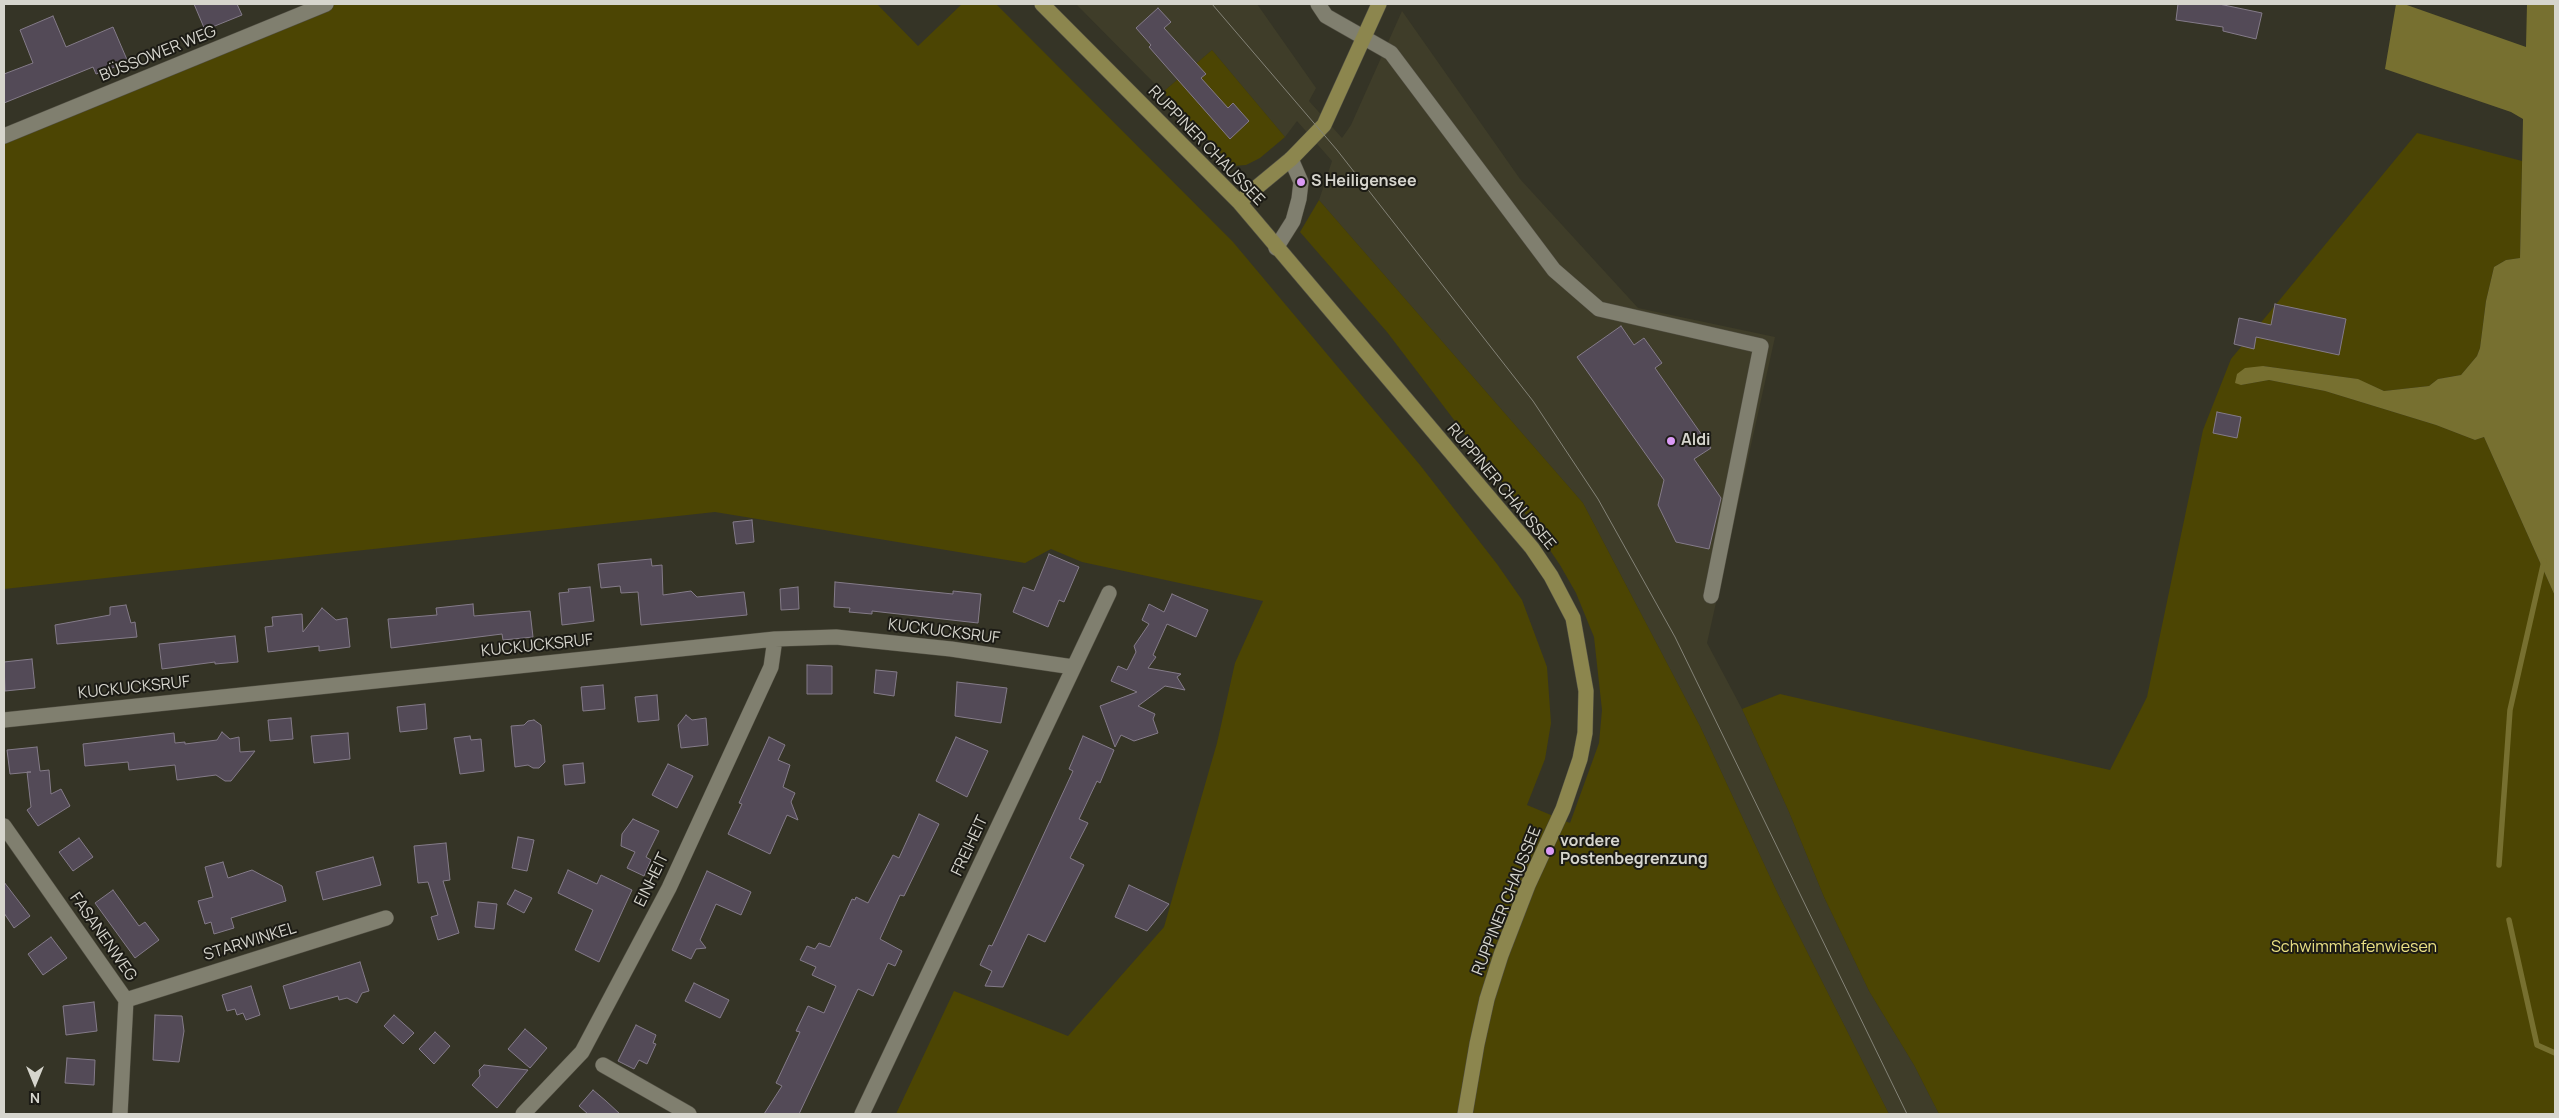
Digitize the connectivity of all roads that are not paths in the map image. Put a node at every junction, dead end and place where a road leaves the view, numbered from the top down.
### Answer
1 (326, 4) edge
2 (1042, 4) edge
3 (1318, 4) edge
4 (1379, 4) edge
5 (1364, 36) junction
6 (4, 136) edge
7 (1291, 159) junction
8 (1239, 202) junction
9 (1276, 248) junction
10 (1109, 593) dead end
11 (1711, 596) dead end
12 (775, 639) junction
13 (1074, 667) junction
14 (4, 720) edge
15 (4, 826) edge
16 (386, 918) dead end
17 (126, 1000) junction
18 (603, 1065) dead end
19 (120, 1114) edge
20 (523, 1114) edge
21 (689, 1114) edge
22 (862, 1114) edge
23 (1465, 1114) edge

1 - 6 street, BÜSSOWER WEG
2 - 8 main road, RUPPINER CHAUSSEE
3 - 5 street
4 - 5 main road
5 - 7 main road
5 - 11 street
7 - 8 main road
7 - 9 street
8 - 9 main road, RUPPINER CHAUSSEE
9 - 23 main road, RUPPINER CHAUSSEE
10 - 13 street, FREIHEIT
12 - 13 street, KUCKUCKSRUF
12 - 14 street, KUCKUCKSRUF
12 - 20 street, EINHEIT
13 - 22 street, FREIHEIT
15 - 17 street, FASANENWEG
16 - 17 street, STARWINKEL
17 - 19 street, FASANENWEG
18 - 21 street

